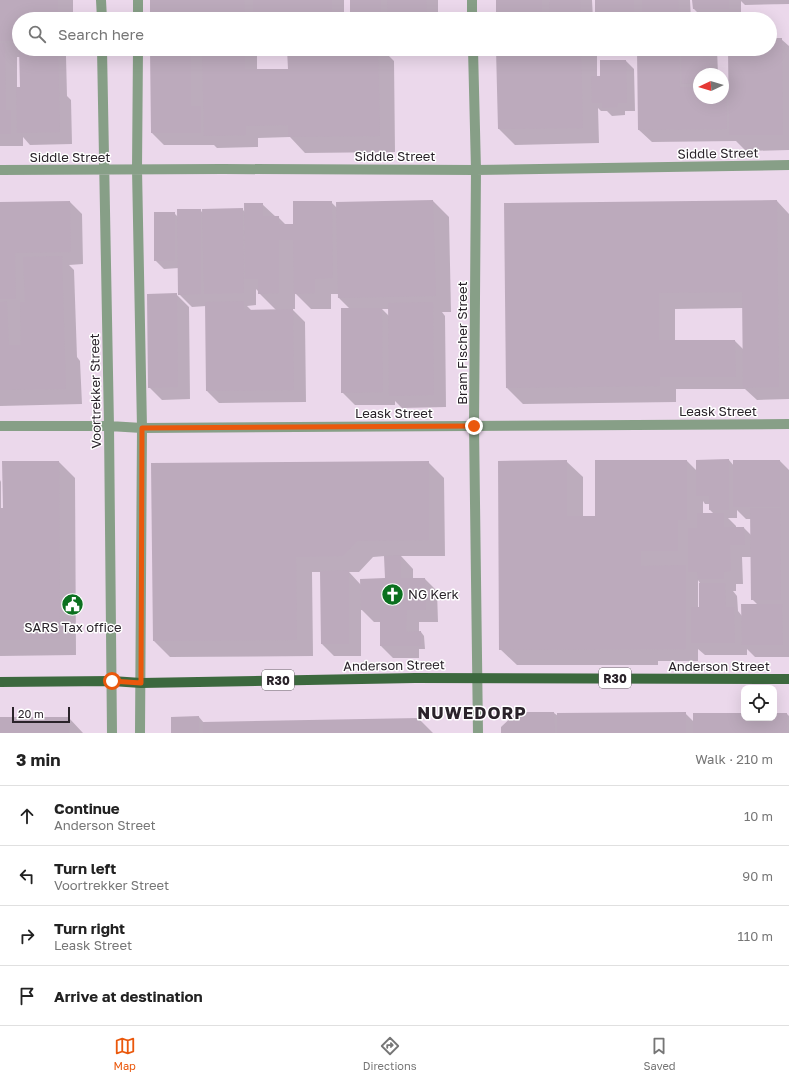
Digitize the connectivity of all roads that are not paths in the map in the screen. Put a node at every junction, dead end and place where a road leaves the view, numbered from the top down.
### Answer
1 (101, 0) edge
2 (138, 0) edge
3 (472, 0) edge
4 (102, 12) edge
5 (138, 12) edge
6 (472, 12) edge
7 (102, 56) edge
8 (138, 56) edge
9 (473, 56) edge
10 (789, 165) edge
11 (137, 169) junction
12 (0, 170) edge
13 (104, 170) junction
14 (476, 170) junction
15 (789, 424) edge
16 (0, 426) edge
17 (109, 426) junction
18 (474, 426) junction
19 (142, 428) junction
20 (478, 678) junction
21 (789, 679) edge
22 (112, 681) junction
23 (0, 682) edge
24 (141, 683) junction
25 (112, 733) edge
26 (140, 733) edge
27 (478, 733) edge

1 - 4 street
2 - 5 street
3 - 6 street
7 - 13 street, Voortrekker Street
8 - 11 street
9 - 14 street, Bram Fischer Street
10 - 14 street, Siddle Street
11 - 13 street, Siddle Street
11 - 14 street, Siddle Street
11 - 19 street
12 - 13 street, Siddle Street
13 - 17 street, Voortrekker Street
14 - 18 street, Bram Fischer Street
15 - 18 street, Leask Street
16 - 17 street, Leask Street
17 - 19 street, Leask Street
17 - 22 street, Voortrekker Street
18 - 19 street, Leask Street
18 - 20 street, Bram Fischer Street
19 - 24 street
20 - 21 main road, Anderson Street / R30
20 - 24 main road, Anderson Street / R30
20 - 27 street, Bram Fischer Street
22 - 23 main road, Anderson Street / R30
22 - 24 main road, Anderson Street / R30
22 - 25 street, Voortrekker Street
24 - 26 street

